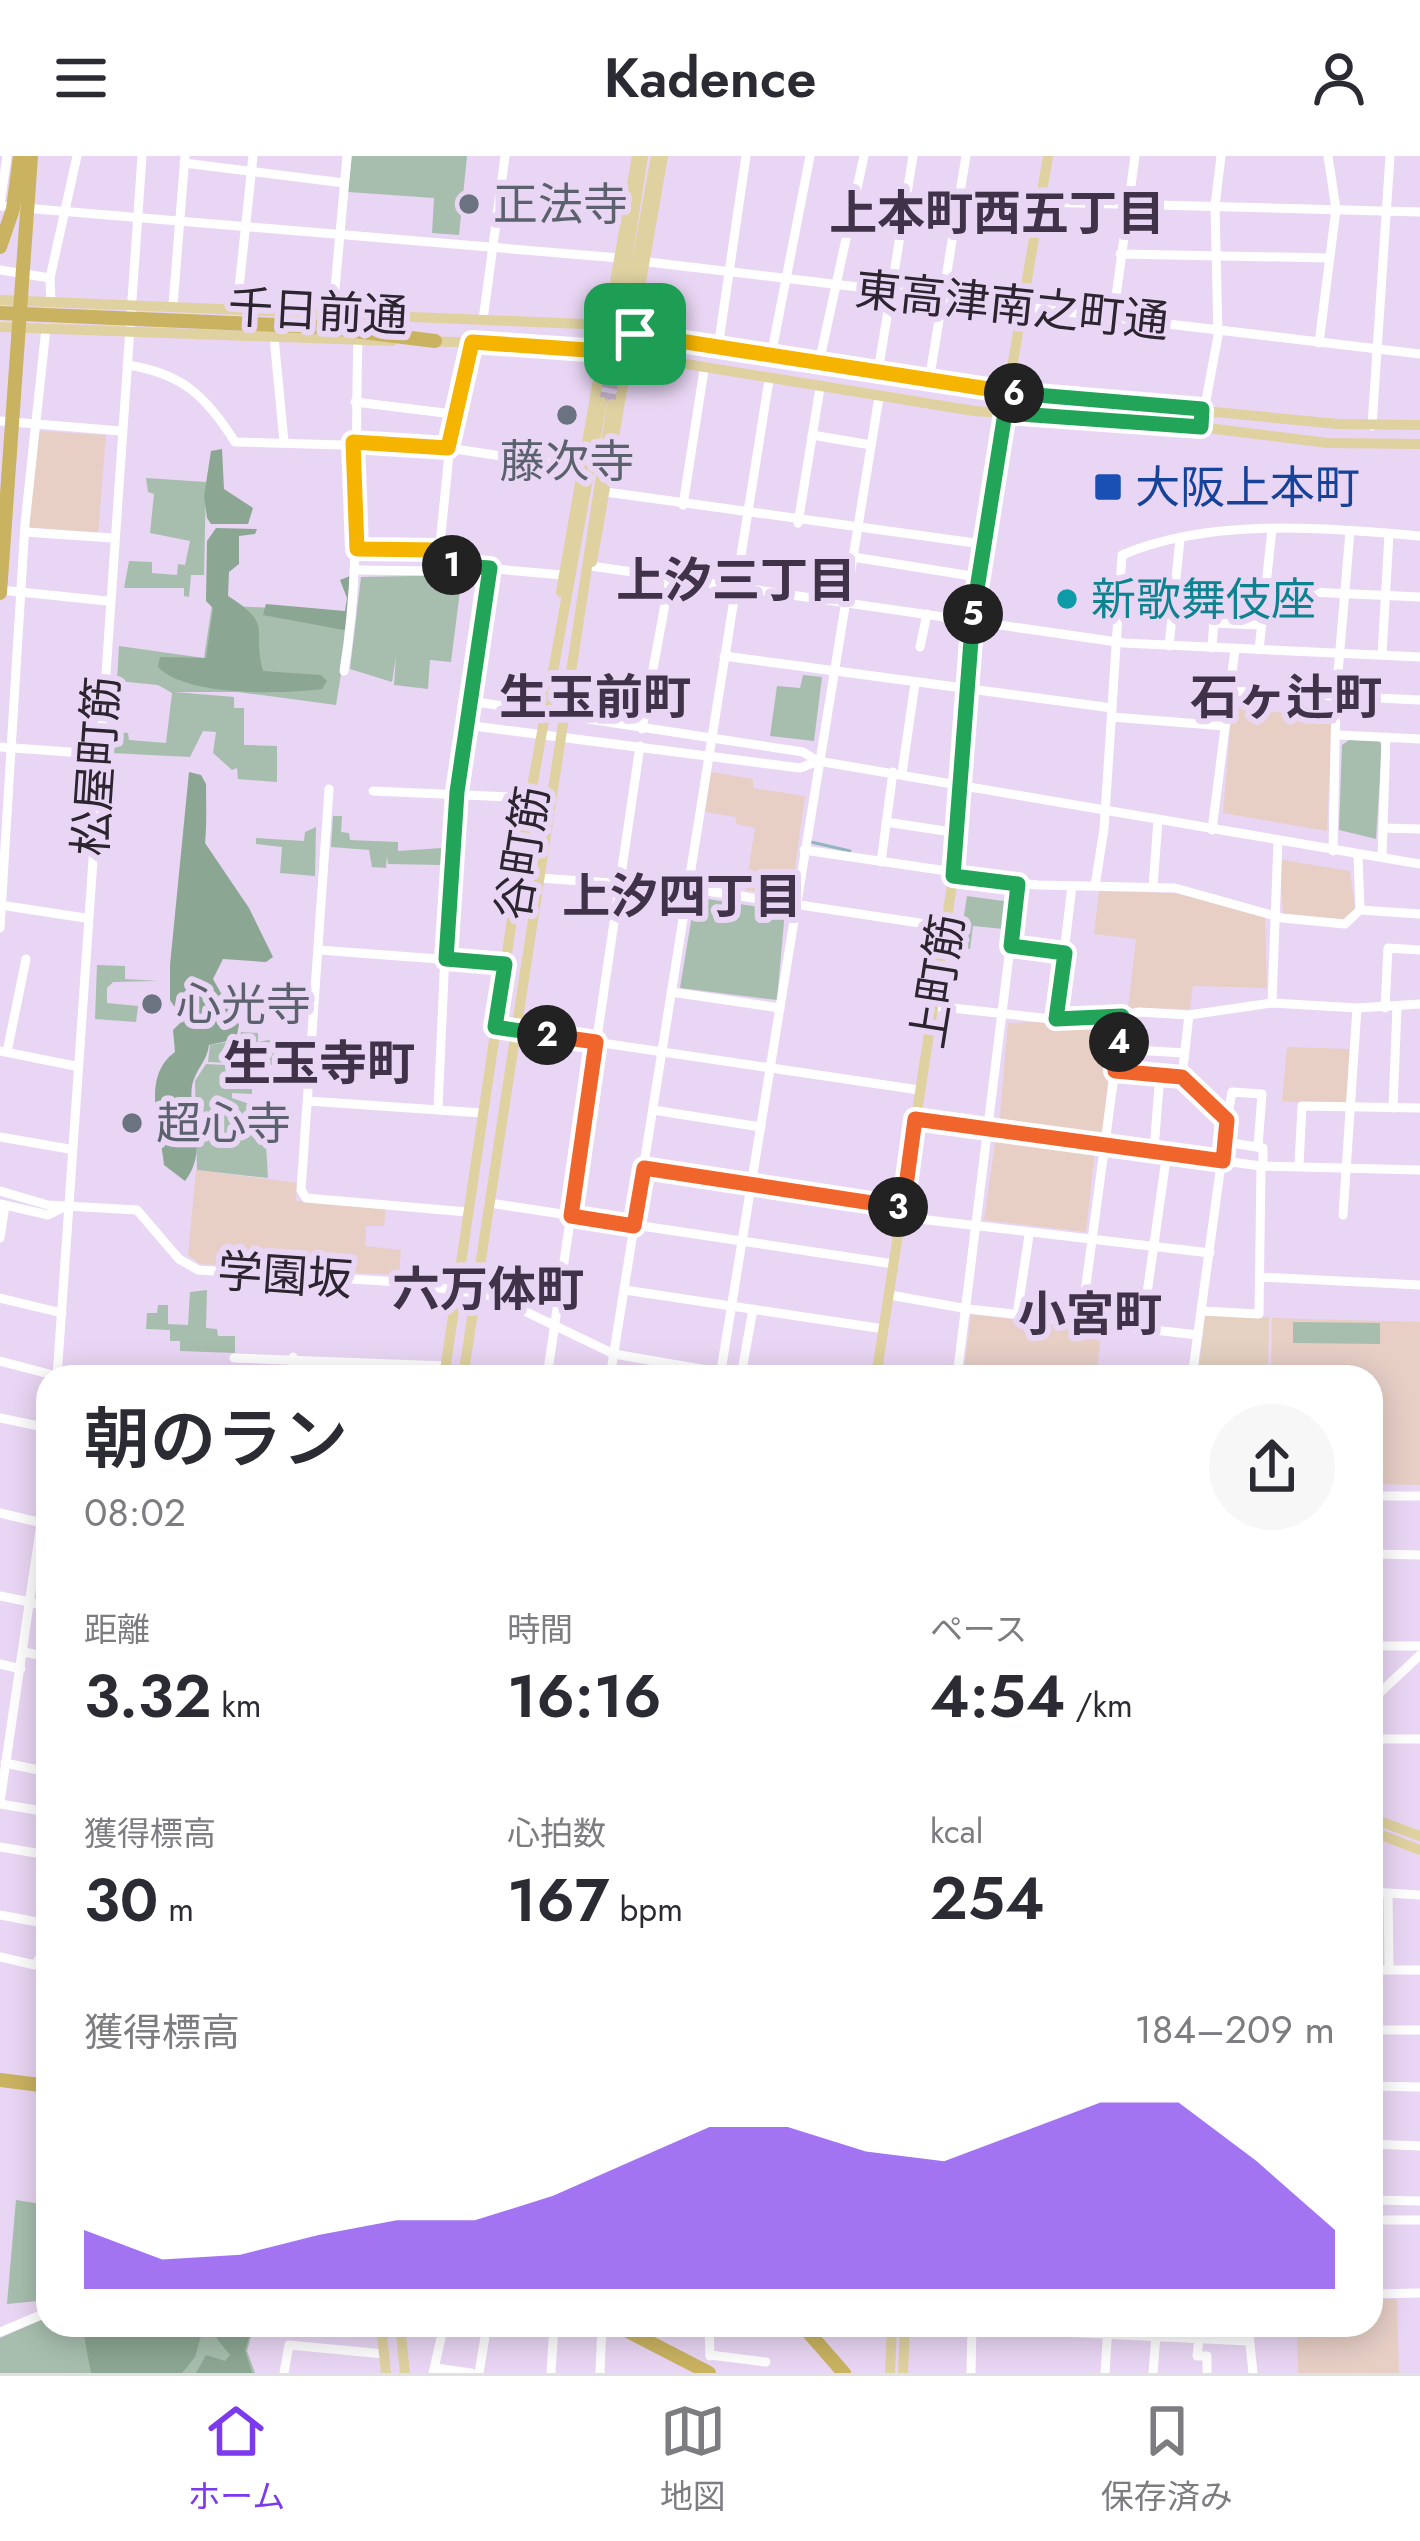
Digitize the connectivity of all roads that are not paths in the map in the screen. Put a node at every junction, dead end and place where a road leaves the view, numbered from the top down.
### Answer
1 (7, 156) edge
2 (24, 156) edge
3 (76, 156) edge
4 (142, 156) edge
5 (253, 156) edge
6 (347, 156) edge
7 (505, 156) edge
8 (640, 156) edge
9 (660, 156) edge
10 (746, 156) edge
11 (810, 156) edge
12 (864, 156) edge
13 (913, 156) edge
14 (966, 156) edge
15 (1046, 156) edge
16 (1135, 156) edge
17 (1221, 156) edge
18 (1328, 156) edge
19 (1390, 156) edge
20 (185, 160) edge
21 (251, 171) junction
22 (344, 183) junction
23 (1041, 202) junction
24 (0, 204) edge
25 (1127, 205) junction
26 (1215, 206) junction
27 (1336, 209) junction
28 (1386, 211) junction
29 (1420, 212) edge
30 (64, 213) junction
31 (138, 220) junction
32 (178, 223) junction
33 (244, 229) junction
34 (339, 236) junction
35 (493, 244) junction
36 (0, 248) edge
37 (1120, 254) junction
38 (1215, 256) junction
39 (619, 258) junction
40 (1328, 258) junction
41 (648, 262) junction
42 (0, 270) edge
43 (728, 272) junction
44 (50, 278) junction
45 (785, 279) junction
46 (835, 286) junction
47 (890, 294) junction
48 (0, 300) edge
49 (943, 300) junction
50 (51, 302) junction
51 (130, 304) junction
52 (173, 305) junction
53 (237, 308) junction
54 (1023, 310) junction
55 (333, 311) junction
56 (0, 313) edge
57 (1112, 319) junction
58 (483, 320) junction
59 (0, 327) edge
60 (46, 328) junction
61 (606, 328) junction
62 (1218, 328) junction
63 (128, 332) junction
64 (635, 334) junction
65 (274, 337) junction
66 (435, 340) junction
67 (358, 341) junction
68 (472, 342) junction
69 (1319, 343) junction
70 (718, 348) junction
71 (1376, 349) junction
72 (602, 351) junction
73 (1420, 354) edge
74 (771, 356) junction
75 (630, 357) junction
76 (819, 363) junction
77 (127, 365) junction
78 (704, 370) junction
79 (878, 372) junction
80 (769, 380) junction
81 (929, 381) junction
82 (820, 388) junction
83 (1009, 392) junction
84 (879, 398) junction
85 (355, 402) junction
86 (1202, 409) junction
87 (1005, 413) junction
88 (453, 414) junction
89 (0, 421) edge
90 (35, 424) junction
91 (1420, 425) edge
92 (1372, 426) junction
93 (1201, 427) junction
94 (121, 431) junction
95 (812, 435) junction
96 (284, 442) junction
97 (353, 442) junction
98 (1420, 444) edge
99 (871, 445) junction
100 (448, 448) junction
101 (581, 468) junction
102 (606, 492) junction
103 (682, 505) junction
104 (746, 515) junction
105 (0, 520) edge
106 (798, 523) junction
107 (25, 528) junction
108 (858, 529) junction
109 (1272, 530) junction
110 (1350, 531) junction
111 (1389, 534) junction
112 (1420, 536) edge
113 (112, 538) junction
114 (1180, 539) junction
115 (982, 544) junction
116 (0, 546) edge
117 (357, 549) junction
118 (439, 550) junction
119 (853, 557) junction
120 (438, 564) junction
121 (591, 566) junction
122 (490, 568) junction
123 (357, 570) junction
124 (563, 574) junction
125 (0, 575) edge
126 (670, 577) junction
127 (978, 577) junction
128 (734, 587) junction
129 (1267, 590) junction
130 (0, 592) edge
131 (23, 593) junction
132 (1343, 593) junction
133 (1385, 595) junction
134 (1420, 597) edge
135 (108, 601) junction
136 (845, 602) junction
137 (1215, 604) dead end
138 (927, 614) junction
139 (972, 621) junction
140 (1214, 623) junction
141 (1262, 625) junction
142 (556, 637) junction
143 (1115, 640) junction
144 (573, 641) junction
145 (1169, 646) junction
146 (920, 647) dead end
147 (1212, 648) junction
148 (1235, 649) junction
149 (1259, 650) junction
150 (1338, 653) junction
151 (1382, 655) junction
152 (724, 656) junction
153 (1420, 657) edge
154 (344, 670) dead end
155 (833, 672) junction
156 (915, 683) junction
157 (966, 690) junction
158 (1230, 692) junction
159 (1336, 695) junction
160 (1420, 700) edge
161 (470, 701) junction
162 (544, 711) junction
163 (1112, 712) junction
164 (562, 718) junction
165 (466, 725) junction
166 (1225, 727) junction
167 (642, 729) junction
168 (560, 734) junction
169 (1339, 735) junction
170 (540, 736) junction
171 (1386, 737) junction
172 (710, 739) junction
173 (1420, 739) edge
174 (640, 746) junction
175 (6, 748) edge
176 (97, 754) junction
177 (707, 756) junction
178 (818, 761) junction
179 (897, 772) junction
180 (962, 782) junction
181 (329, 789) dead end
182 (373, 791) dead end
183 (457, 792) junction
184 (530, 798) junction
185 (1105, 810) junction
186 (1158, 820) junction
187 (886, 822) junction
188 (1384, 828) junction
189 (1420, 829) edge
190 (1212, 830) junction
191 (958, 833) junction
192 (1278, 841) junction
193 (804, 850) junction
194 (1334, 850) junction
195 (1358, 855) junction
196 (1382, 857) junction
197 (881, 862) junction
198 (1420, 864) edge
199 (954, 874) junction
200 (538, 878) junction
201 (618, 884) junction
202 (1018, 884) junction
203 (1072, 886) junction
204 (1095, 886) junction
205 (1153, 887) junction
206 (687, 888) junction
207 (1, 905) edge
208 (796, 905) junction
209 (1360, 910) junction
210 (1274, 914) junction
211 (1420, 914) edge
212 (85, 918) junction
213 (946, 927) junction
214 (0, 928) edge
215 (1011, 946) junction
216 (319, 950) junction
217 (1420, 950) edge
218 (1065, 953) junction
219 (26, 959) dead end
220 (446, 959) junction
221 (505, 964) junction
222 (671, 992) junction
223 (1272, 1003) junction
224 (1420, 1004) edge
225 (934, 1006) junction
226 (780, 1008) junction
227 (1357, 1008) junction
228 (1391, 1008) junction
229 (1003, 1014) junction
230 (1122, 1016) junction
231 (1189, 1016) junction
232 (1056, 1019) junction
233 (495, 1027) junction
234 (515, 1030) junction
235 (596, 1042) junction
236 (1118, 1049) junction
237 (3, 1052) edge
238 (662, 1052) junction
239 (1184, 1053) junction
240 (75, 1066) junction
241 (771, 1067) junction
242 (1115, 1071) junction
243 (1160, 1075) junction
244 (1182, 1077) junction
245 (919, 1090) junction
246 (308, 1101) junction
247 (438, 1108) junction
248 (1393, 1108) junction
249 (1420, 1108) edge
250 (1349, 1109) junction
251 (653, 1110) junction
252 (482, 1113) junction
253 (915, 1119) junction
254 (1227, 1120) junction
255 (761, 1127) junction
256 (989, 1129) junction
257 (0, 1137) edge
258 (1225, 1142) junction
259 (1107, 1143) junction
260 (1258, 1146) junction
261 (69, 1149) junction
262 (1154, 1149) junction
263 (1167, 1152) junction
264 (1223, 1161) junction
265 (1300, 1165) junction
266 (1262, 1166) junction
267 (1346, 1167) junction
268 (644, 1168) junction
269 (1420, 1170) edge
270 (752, 1185) junction
271 (0, 1191) edge
272 (489, 1203) junction
273 (2, 1205) edge
274 (67, 1205) junction
275 (467, 1212) junction
276 (902, 1212) junction
277 (47, 1215) junction
278 (1343, 1215) dead end
279 (571, 1216) junction
280 (634, 1226) junction
281 (975, 1228) junction
282 (65, 1234) junction
283 (1029, 1234) junction
284 (0, 1238) edge
285 (743, 1242) junction
286 (1090, 1242) junction
287 (1152, 1247) junction
288 (1210, 1253) junction
289 (894, 1264) junction
290 (1259, 1277) junction
291 (1420, 1285) edge
292 (625, 1290) junction
293 (457, 1291) junction
294 (475, 1294) junction
295 (890, 1295) junction
296 (0, 1298) edge
297 (732, 1306) junction
298 (962, 1307) junction
299 (753, 1310) junction
300 (1202, 1311) junction
301 (62, 1313) junction
302 (1018, 1315) junction
303 (1081, 1322) junction
304 (555, 1326) junction
305 (884, 1329) junction
306 (1142, 1329) junction
307 (1198, 1334) junction
308 (614, 1354) junction
309 (293, 1357) junction
310 (233, 1358) dead end
311 (375, 1360) junction
312 (0, 1361) edge
313 (58, 1365) edge
314 (293, 1365) edge
315 (374, 1365) edge
316 (407, 1365) edge
317 (446, 1365) edge
318 (465, 1365) edge
319 (549, 1365) edge
320 (612, 1365) edge
321 (670, 1365) edge
322 (722, 1365) edge
323 (746, 1365) edge
324 (878, 1365) edge
325 (958, 1365) edge
326 (1194, 1365) edge
327 (36, 1371) edge
328 (0, 1418) edge
329 (36, 1426) edge
330 (1383, 1496) edge
331 (1420, 1496) edge
332 (0, 1513) edge
333 (36, 1522) edge
334 (1383, 1554) edge
335 (1420, 1555) edge
336 (0, 1596) edge
337 (36, 1603) edge
338 (36, 1616) edge
339 (1383, 1647) edge
340 (1420, 1651) edge
341 (24, 1652) junction
342 (36, 1654) edge
343 (0, 1664) edge
344 (21, 1669) junction
345 (1383, 1689) edge
346 (1420, 1738) edge
347 (1383, 1739) edge
348 (3, 1762) edge
349 (36, 1769) edge
350 (0, 1803) edge
351 (36, 1810) edge
352 (1383, 1822) edge
353 (1383, 1836) edge
354 (1420, 1836) edge
355 (0, 1847) edge
356 (1420, 1850) edge
357 (36, 1853) edge
358 (1383, 1893) edge
359 (1388, 1893) junction
360 (1420, 1895) edge
361 (0, 1915) edge
362 (36, 1922) edge
363 (0, 1957) edge
364 (36, 1963) edge
365 (1383, 1970) edge
366 (1389, 1970) junction
367 (1420, 1970) edge
368 (1383, 2030) edge
369 (1420, 2030) edge
370 (0, 2080) edge
371 (36, 2084) edge
372 (1383, 2086) edge
373 (1420, 2086) edge
374 (1383, 2144) edge
375 (1420, 2146) edge
376 (1383, 2200) edge
377 (1420, 2201) edge
378 (1383, 2220) edge
379 (1420, 2220) edge
380 (1420, 2293) edge
381 (1383, 2294) edge
382 (36, 2317) edge
383 (0, 2332) edge
384 (382, 2337) edge
385 (401, 2337) edge
386 (441, 2337) edge
387 (484, 2337) edge
388 (553, 2337) edge
389 (601, 2337) edge
390 (640, 2337) edge
391 (709, 2337) edge
392 (812, 2337) edge
393 (892, 2337) edge
394 (904, 2337) edge
395 (972, 2337) edge
396 (1107, 2337) edge
397 (1156, 2337) edge
398 (1178, 2337) edge
399 (1248, 2337) edge
400 (1199, 2338) junction
401 (1248, 2341) junction
402 (384, 2354) junction
403 (710, 2355) junction
404 (760, 2365) edge
405 (434, 2370) edge
406 (1105, 2372) edge
407 (284, 2373) edge
408 (386, 2373) edge
409 (405, 2373) edge
410 (475, 2373) edge
411 (551, 2373) edge
412 (599, 2373) edge
413 (710, 2373) edge
414 (844, 2373) edge
415 (890, 2373) edge
416 (903, 2373) edge
417 (971, 2373) edge
418 (1122, 2373) edge
419 (1153, 2373) edge
420 (1207, 2373) edge
421 (1253, 2373) edge

1 - 24 street
2 - 30 street
2 - 36 highway
2 - 130 highway
3 - 30 street
4 - 31 street, 松屋町筋
5 - 21 street
6 - 22 street
7 - 35 street
8 - 9 main road
8 - 39 main road
9 - 41 main road
10 - 43 street
11 - 45 street
12 - 46 street
13 - 47 street
14 - 49 street
15 - 23 main road, 上町筋
16 - 25 street
17 - 26 street
18 - 27 street
19 - 28 street
20 - 21 street
20 - 32 street
21 - 22 street
21 - 33 street
22 - 34 street
23 - 25 street
23 - 54 main road, 上町筋
25 - 26 street
25 - 37 street
26 - 27 street
26 - 38 street
27 - 28 street
27 - 40 street
28 - 29 street
28 - 71 street
30 - 31 street
30 - 44 street
31 - 32 street
31 - 51 street, 松屋町筋
32 - 33 street
32 - 52 street
33 - 34 street
33 - 53 street
34 - 35 street
34 - 55 street
35 - 39 street
35 - 58 street
37 - 38 street
37 - 57 street
38 - 40 street
38 - 62 street
39 - 61 main road
40 - 69 street
41 - 43 street, 東高津南之町通
41 - 64 main road
42 - 44 street
43 - 45 street, 東高津南之町通
43 - 70 street
44 - 50 street
45 - 46 street, 東高津南之町通
45 - 74 street
46 - 47 street, 東高津南之町通
46 - 76 street
47 - 49 street, 東高津南之町通
47 - 79 street
48 - 50 main road, 千日前通
49 - 54 street, 東高津南之町通
49 - 81 street
50 - 51 main road, 千日前通
51 - 52 main road, 千日前通
51 - 63 street, 松屋町筋
52 - 53 main road, 千日前通
53 - 55 main road, 千日前通
54 - 57 street, 東高津南之町通
54 - 83 main road, 上町筋
55 - 58 main road, 千日前通
56 - 66 highway
57 - 62 street, 東高津南之町通
58 - 61 main road, 千日前通
59 - 60 main road, 千日前通
60 - 63 main road, 千日前通
60 - 90 street
61 - 64 main road, 千日前通
61 - 72 main road
62 - 69 street, 東高津南之町通
62 - 86 street
63 - 65 main road, 千日前通
63 - 77 street, 松屋町筋
64 - 70 main road, 千日前通
64 - 75 main road
65 - 67 main road, 千日前通
65 - 96 street
66 - 67 main road, 千日前通
66 - 68 main road, 千日前通
67 - 85 street
68 - 72 main road, 千日前通
68 - 88 street
69 - 71 street, 東高津南之町通
70 - 74 main road, 千日前通
71 - 73 street, 東高津南之町通
71 - 92 street
72 - 75 main road, 千日前通
72 - 101 main road
74 - 76 main road, 千日前通
75 - 78 main road, 千日前通
75 - 102 main road
76 - 79 main road, 千日前通
77 - 94 street, 松屋町筋
77 - 96 street
78 - 80 main road, 千日前通
78 - 103 street
79 - 81 main road, 千日前通
80 - 82 main road, 千日前通
80 - 104 street
81 - 83 main road, 千日前通
82 - 84 main road, 千日前通
82 - 95 street
83 - 86 main road, 千日前通
83 - 87 main road, 上町筋
84 - 87 main road, 千日前通
84 - 99 street
85 - 88 street
85 - 97 street
86 - 92 main road, 千日前通
86 - 93 street
87 - 93 main road, 千日前通
87 - 115 main road, 上町筋
88 - 100 street
89 - 90 street
90 - 94 street
90 - 107 street
91 - 92 main road, 千日前通
93 - 98 main road, 千日前通
94 - 113 street, 松屋町筋
95 - 99 street
95 - 106 street
96 - 97 street
97 - 100 street
97 - 117 street
99 - 108 street
100 - 101 street
100 - 118 street
101 - 124 main road
102 - 103 street
102 - 121 main road
103 - 104 street
104 - 106 street
104 - 128 street
105 - 107 street
106 - 108 street
107 - 113 street
107 - 131 street
108 - 115 street
108 - 119 street
109 - 110 street
109 - 114 street
109 - 129 street
110 - 111 street
110 - 132 street
111 - 112 street
111 - 133 street
113 - 135 street, 松屋町筋
114 - 143 street
114 - 145 street
115 - 127 main road, 上町筋
116 - 125 street
117 - 118 street
117 - 123 street
118 - 120 street
119 - 127 street
119 - 136 street
120 - 122 street
120 - 123 street
121 - 126 street
121 - 144 main road
122 - 124 street
122 - 161 street
123 - 154 street
124 - 142 main road
126 - 128 street
126 - 167 street
127 - 139 main road, 上町筋
128 - 136 street
128 - 152 street
129 - 132 street
129 - 141 street
130 - 131 street
131 - 135 street
131 - 175 street
132 - 133 street
132 - 150 street
133 - 134 street
133 - 151 street
135 - 176 street, 松屋町筋
136 - 138 street
136 - 155 street
137 - 140 street
138 - 139 street
138 - 146 street
139 - 143 street
139 - 157 main road, 上町筋
140 - 141 street
140 - 147 street
141 - 149 street
142 - 144 main road, 谷町筋
142 - 162 main road, 谷町筋
143 - 145 street
143 - 163 street
144 - 164 main road, 谷町筋
145 - 147 street
147 - 148 street
148 - 149 street
148 - 158 street
149 - 150 street
150 - 151 street
150 - 159 street
151 - 153 street
152 - 155 street
152 - 172 street
155 - 156 street
155 - 178 street
156 - 157 street
156 - 179 street
157 - 163 street
157 - 180 main road, 上町筋
158 - 159 street
158 - 166 street
159 - 160 street
159 - 169 street
161 - 162 street
161 - 165 street
162 - 164 street
162 - 170 main road, 谷町筋
163 - 166 street
163 - 185 street
164 - 167 street
164 - 168 main road, 谷町筋
165 - 170 street
165 - 183 street
166 - 190 street
167 - 172 street
168 - 170 street
168 - 174 street
168 - 200 main road, 谷町筋
169 - 171 street
169 - 194 street
170 - 184 main road, 谷町筋
171 - 173 street
171 - 188 street
172 - 177 street
172 - 178 street
174 - 177 street
174 - 201 street
175 - 176 street
175 - 207 street
176 - 212 street, 松屋町筋
177 - 178 street
177 - 206 street
178 - 179 street
178 - 193 street
179 - 180 street
179 - 187 street
180 - 185 street
180 - 191 main road, 上町筋
181 - 216 street
182 - 183 street
183 - 184 street
183 - 220 street
184 - 221 main road, 谷町筋
185 - 186 street
185 - 204 street
186 - 190 street
186 - 205 street
187 - 191 street
187 - 197 street
188 - 189 street
188 - 196 street
190 - 192 street
191 - 199 main road, 上町筋
192 - 194 street
192 - 210 street
193 - 197 street
193 - 208 street
194 - 195 street
195 - 196 street
195 - 209 street
196 - 198 street
197 - 199 street
199 - 202 street
199 - 213 main road, 上町筋
200 - 201 street
200 - 234 main road, 谷町筋
201 - 206 street
201 - 235 street
202 - 203 street
202 - 215 street
203 - 204 street
203 - 218 street
204 - 205 street
205 - 210 street
206 - 208 street
206 - 222 street
207 - 212 street
207 - 214 street
208 - 213 street
208 - 226 street
209 - 210 street
209 - 211 street
210 - 223 street
212 - 240 street, 松屋町筋
213 - 225 main road, 上町筋
215 - 218 street
215 - 229 street
216 - 220 street
216 - 246 street
217 - 228 street
218 - 232 street
219 - 237 street
220 - 221 street
220 - 247 street
221 - 233 main road, 谷町筋
222 - 226 street
222 - 238 street
223 - 227 street
223 - 231 street
224 - 228 street
225 - 229 street
225 - 245 main road, 上町筋
226 - 241 street
227 - 228 street
227 - 250 street
228 - 248 street
229 - 232 street
229 - 256 street
230 - 231 street
230 - 232 street
230 - 236 street
231 - 239 street
233 - 234 street
233 - 252 main road, 谷町筋
234 - 235 street
234 - 272 main road, 谷町筋
235 - 238 street
235 - 279 street
236 - 239 street
236 - 242 street
237 - 240 street
238 - 241 street
238 - 251 street
239 - 244 street
240 - 261 street, 松屋町筋
241 - 245 street
241 - 255 street
242 - 243 street
242 - 259 street
243 - 244 street
243 - 262 street
244 - 254 street
245 - 253 main road, 上町筋
246 - 247 street
246 - 275 street
247 - 252 street
248 - 249 street
248 - 250 street
250 - 265 street
250 - 267 street
251 - 255 street
251 - 268 street
252 - 275 main road, 谷町筋
253 - 256 street
253 - 276 main road, 上町筋
254 - 258 street
254 - 260 street
255 - 270 street
256 - 259 street
256 - 281 street
257 - 261 street
258 - 260 street
258 - 264 street
259 - 262 street
259 - 286 street
260 - 266 street
261 - 274 street, 松屋町筋
262 - 263 street
263 - 264 street
263 - 287 street
264 - 266 street
264 - 288 street
265 - 266 street
265 - 267 street
266 - 290 street
267 - 269 street
267 - 278 street
268 - 270 street
268 - 280 street
270 - 276 street
270 - 285 street
271 - 274 street, 学園坂
272 - 279 street
272 - 294 main road, 谷町筋
273 - 277 street
273 - 284 street
274 - 277 street
274 - 282 street, 松屋町筋
274 - 293 street, 学園坂
275 - 293 main road, 谷町筋
276 - 281 street
276 - 289 main road, 上町筋
277 - 282 street
279 - 280 street
279 - 304 street
280 - 285 street
280 - 292 street
281 - 283 street
281 - 298 street
282 - 301 street, 松屋町筋
283 - 286 street
283 - 302 street
285 - 289 street
285 - 297 street
286 - 287 street
286 - 303 street
287 - 288 street
287 - 306 street
288 - 300 street
289 - 295 main road, 上町筋
290 - 291 street
290 - 300 street
292 - 297 street
292 - 308 street
293 - 294 street, 学園坂
293 - 317 main road, 谷町筋
294 - 304 street, 学園坂
294 - 318 main road, 谷町筋
295 - 298 street
295 - 305 main road, 上町筋
296 - 301 street
297 - 299 street
297 - 322 street
298 - 302 street
298 - 325 street
299 - 305 street
299 - 323 street
300 - 307 street
301 - 313 street, 松屋町筋
302 - 303 street
303 - 306 street
304 - 308 street, 学園坂
304 - 319 street
305 - 324 main road, 上町筋
306 - 307 street
307 - 326 street
308 - 320 street
308 - 321 street, 学園坂
309 - 310 street
309 - 311 street
309 - 314 street
311 - 315 street
311 - 316 street
312 - 327 street
328 - 329 street
330 - 331 street
332 - 333 street
334 - 335 street
336 - 337 street
338 - 341 street
339 - 340 street
340 - 345 street
341 - 342 street
341 - 344 street
343 - 344 street
344 - 348 street
346 - 347 street
348 - 349 street
348 - 350 street
350 - 351 street
352 - 354 main road
353 - 356 main road
355 - 357 street
358 - 359 street
359 - 360 street
359 - 366 street
361 - 362 street
363 - 364 street
365 - 366 street
366 - 367 street
368 - 369 street
370 - 371 highway
372 - 373 street
374 - 375 street
376 - 377 street
378 - 379 street
380 - 381 street
382 - 383 street
384 - 402 main road
385 - 409 main road
386 - 405 street
387 - 410 street
388 - 411 street
389 - 412 street
390 - 413 highway
391 - 403 street
392 - 414 highway
393 - 415 main road
394 - 416 main road
395 - 417 street
396 - 406 street
397 - 419 street
398 - 400 street
399 - 401 street
400 - 401 street
400 - 420 street
401 - 421 street
402 - 407 street
402 - 408 main road
403 - 404 street
403 - 413 street
405 - 410 street
406 - 418 street

